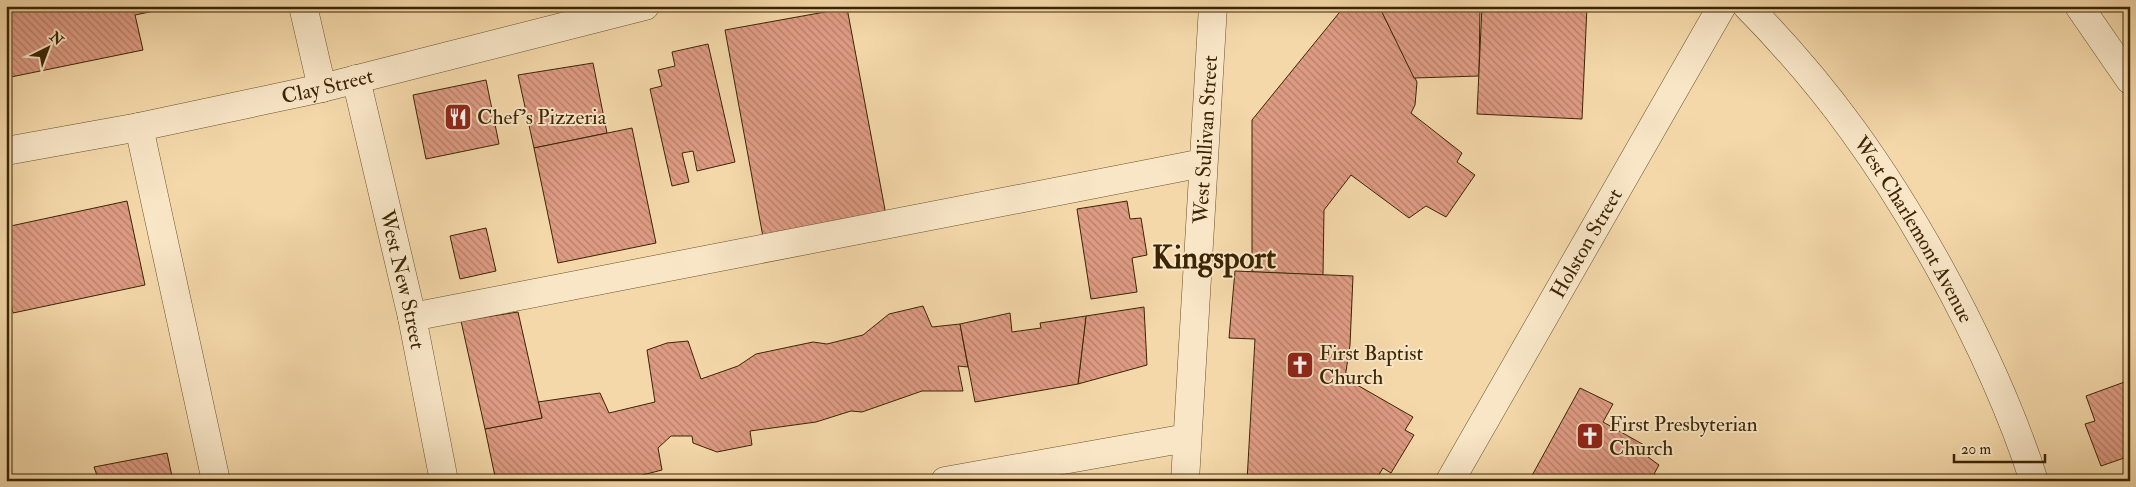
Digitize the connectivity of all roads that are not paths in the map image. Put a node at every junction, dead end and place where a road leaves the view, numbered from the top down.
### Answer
1 (303, 6) edge
2 (645, 6) edge
3 (1214, 6) edge
4 (1722, 6) edge
5 (1747, 6) edge
6 (2079, 6) edge
7 (356, 79) junction
8 (2130, 80) edge
9 (322, 88) junction
10 (139, 127) junction
11 (6, 151) edge
12 (1203, 163) junction
13 (412, 317) junction
14 (1187, 438) junction
15 (216, 481) edge
16 (444, 481) edge
17 (945, 481) edge
18 (1185, 481) edge
19 (1450, 481) edge
20 (2034, 481) edge

1 - 9 street
2 - 7 street, Clay Street
3 - 12 street, West Sullivan Street
4 - 19 street, Holston Street
5 - 20 street, West Charlemont Avenue
6 - 8 street
7 - 9 street, Clay Street
7 - 13 street, West New Street
9 - 10 street, Clay Street
10 - 11 street, Clay Street
10 - 15 street
12 - 13 street
12 - 14 street, West Sullivan Street
13 - 16 street, West New Street
14 - 17 street
14 - 18 street, West Sullivan Street

